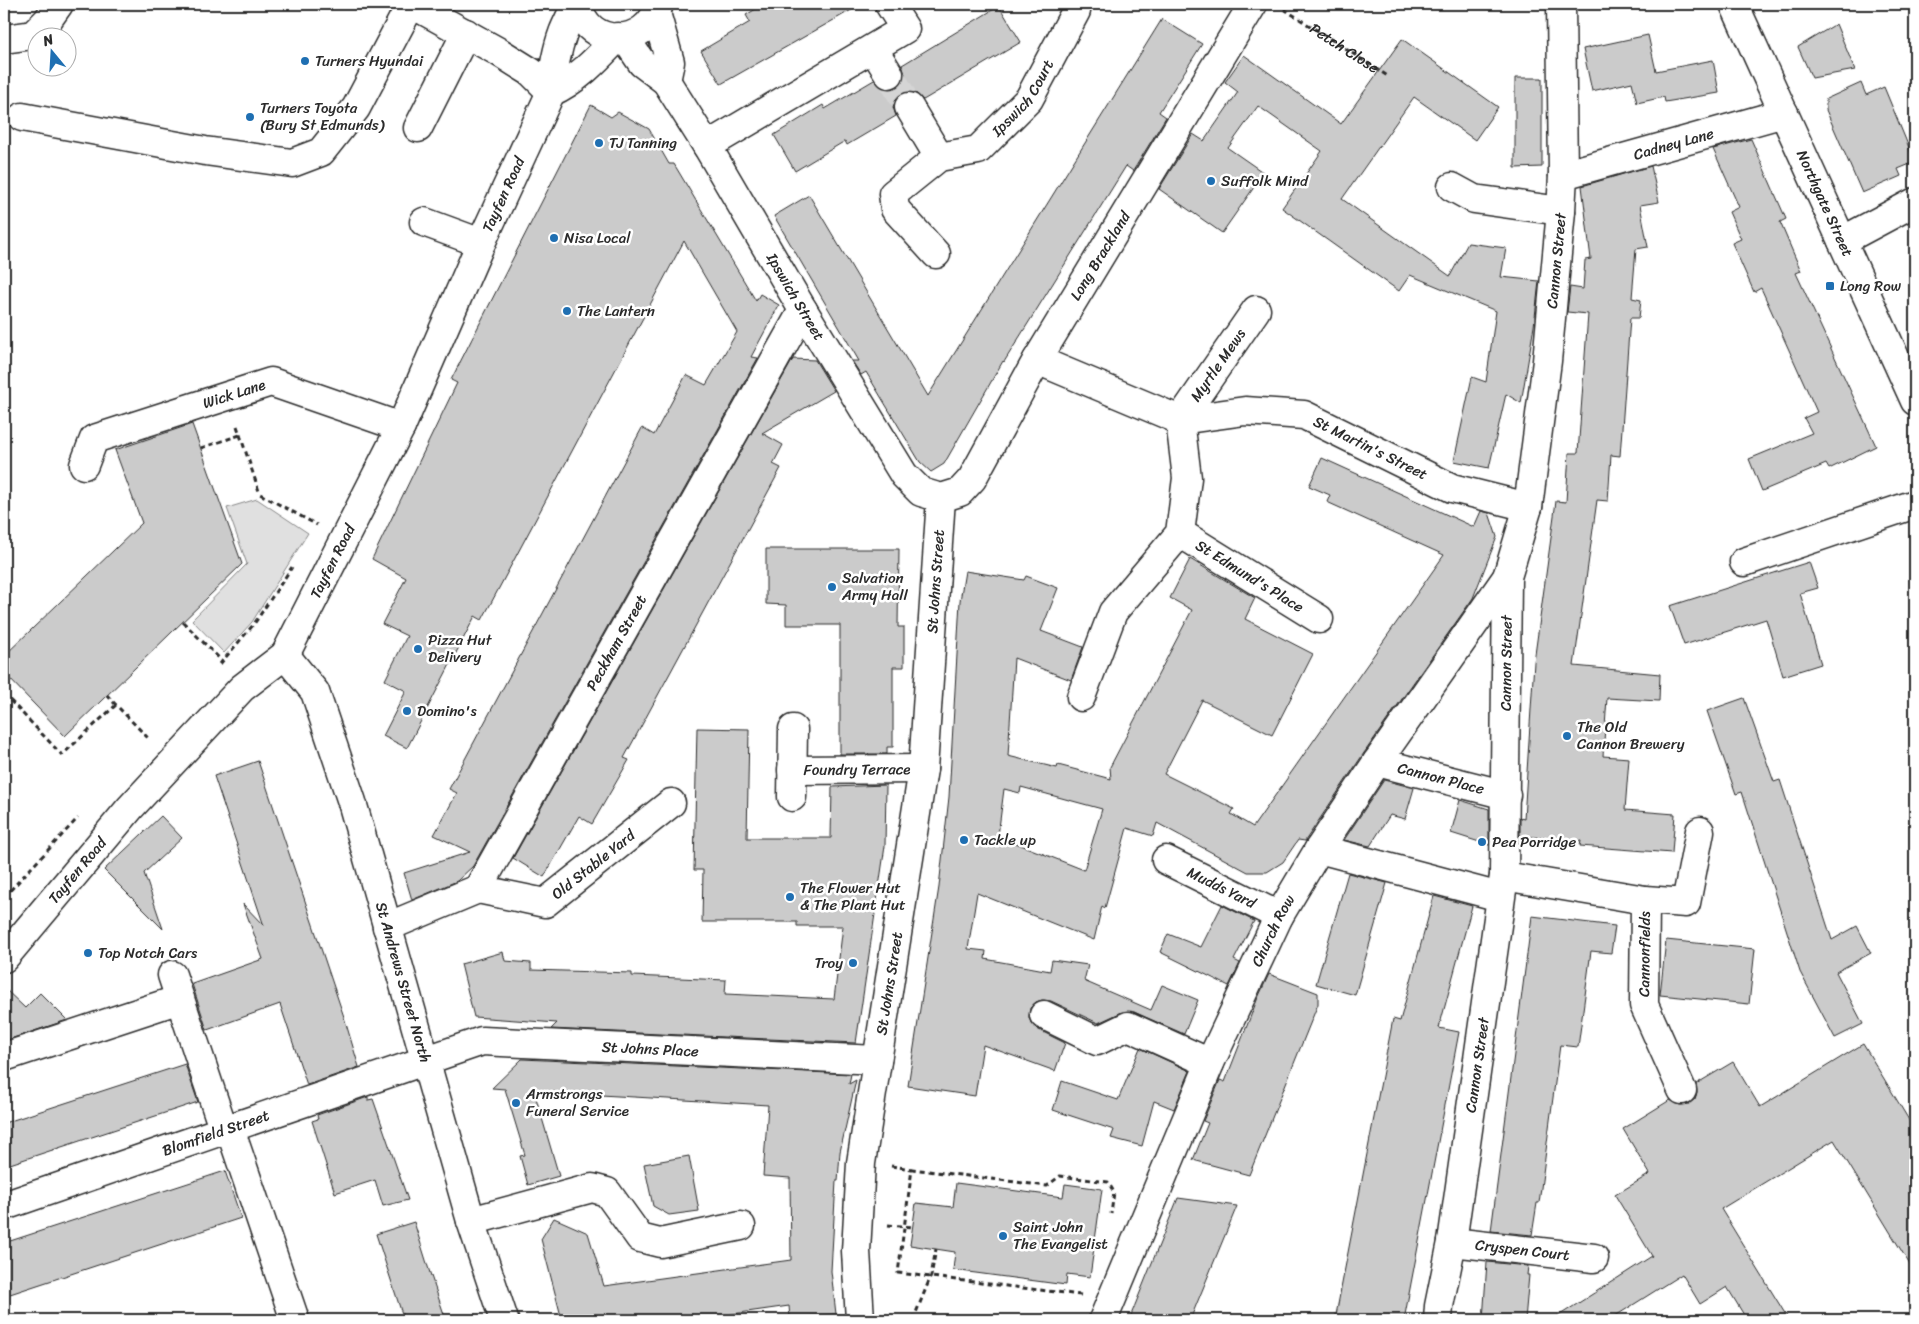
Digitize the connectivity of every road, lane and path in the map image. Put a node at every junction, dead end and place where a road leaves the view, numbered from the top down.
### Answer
1 (59, 4) edge
2 (411, 4) edge
3 (577, 4) edge
4 (890, 4) edge
5 (1077, 4) edge
6 (1253, 4) edge
7 (1561, 4) edge
8 (1734, 4) edge
9 (657, 8) edge
10 (1283, 9) dead end
11 (466, 33) junction
12 (622, 38) junction
13 (4, 39) edge
14 (874, 50) junction
15 (889, 74) tunnel mouth
16 (1389, 77) dead end
17 (666, 81) junction
18 (551, 92) junction
19 (909, 108) tunnel mouth
20 (1784, 113) junction
21 (22, 117) dead end
22 (418, 128) dead end
23 (707, 146) junction
24 (939, 157) junction
25 (1563, 175) junction
26 (1452, 187) dead end
27 (1915, 202) edge
28 (1561, 210) junction
29 (424, 222) dead end
30 (1842, 241) junction
31 (481, 243) junction
32 (936, 254) dead end
33 (802, 310) junction
34 (1256, 310) dead end
35 (1037, 360) junction
36 (227, 397) junction
37 (1915, 401) edge
38 (1180, 420) junction
39 (401, 427) junction
40 (240, 435) junction
41 (200, 448) dead end
42 (84, 465) dead end
43 (941, 498) junction
44 (1915, 504) edge
45 (1528, 507) junction
46 (324, 520) dead end
47 (1180, 533) junction
48 (298, 559) dead end
49 (1744, 562) dead end
50 (1508, 576) junction
51 (1320, 619) dead end
52 (182, 622) dead end
53 (5, 630) dead end
54 (4, 648) edge
55 (285, 655) junction
56 (222, 661) junction
57 (216, 668) dead end
58 (4, 694) edge
59 (107, 695) dead end
60 (1080, 697) dead end
61 (116, 705) junction
62 (793, 729) dead end
63 (146, 746) dead end
64 (1377, 762) junction
65 (923, 769) junction
66 (792, 770) junction
67 (1506, 795) junction
68 (792, 797) dead end
69 (671, 803) dead end
70 (79, 817) dead end
71 (1700, 831) dead end
72 (1319, 849) junction
73 (1166, 860) dead end
74 (1502, 886) junction
75 (478, 890) junction
76 (4, 897) edge
77 (1645, 900) junction
78 (1279, 916) junction
79 (387, 927) junction
80 (4, 958) edge
81 (1044, 1015) dead end
82 (4, 1057) edge
83 (426, 1060) junction
84 (877, 1060) junction
85 (1210, 1063) junction
86 (1682, 1090) dead end
87 (227, 1130) junction
88 (4, 1206) edge
89 (1110, 1219) dead end
90 (471, 1221) junction
91 (741, 1226) dead end
92 (905, 1226) junction
93 (913, 1227) dead end
94 (1452, 1242) junction
95 (936, 1249) dead end
96 (1594, 1258) dead end
97 (931, 1276) junction
98 (1085, 1295) dead end
99 (295, 1320) edge
100 (504, 1320) edge
101 (860, 1320) edge
102 (913, 1320) edge
103 (1103, 1320) edge
104 (1438, 1320) edge

1 - 13 street
2 - 11 street
2 - 21 street
3 - 12 street
3 - 18 street, Tayfen Road
4 - 14 street
5 - 24 street, Ipswich Court
6 - 35 street, Long Brackland
7 - 25 street, Cannon Street
8 - 20 street, Northgate Street
9 - 12 street
9 - 17 street
10 - 16 path, Petch Close
11 - 18 street
11 - 22 street
12 - 17 street, Ipswich Street
12 - 18 street
14 - 15 street
14 - 23 street
17 - 23 street, Ipswich Street
18 - 31 street, Tayfen Road
19 - 24 street
20 - 25 street, Cadney Lane
20 - 30 street, Northgate Street
23 - 33 street, Ipswich Street
24 - 32 street, Ipswich Court
25 - 28 street, Cannon Street
26 - 28 street
27 - 30 street
28 - 45 street, Cannon Street
29 - 31 street
30 - 37 street, Northgate Street
31 - 39 street, Tayfen Road
33 - 43 street, Ipswich Street
33 - 75 street, Peckham Street
34 - 38 street, Myrtle Mews
35 - 38 street
35 - 43 street, Long Brackland
36 - 39 street, Wick Lane
36 - 40 path
36 - 42 street, Wick Lane
38 - 45 street, St Martin's Street
38 - 47 street
39 - 55 street, Tayfen Road
40 - 41 path
40 - 46 path
43 - 65 street, St Johns Street
44 - 49 street
45 - 50 street, Cannon Street
47 - 51 street, St Edmund's Place
47 - 60 street
48 - 56 path
50 - 64 street, Church Row
50 - 67 street, Cannon Street
52 - 56 path
53 - 54 path
55 - 79 street, St Andrews Street North
55 - 80 street, Tayfen Road
56 - 57 path
58 - 61 path
59 - 61 path
61 - 63 path
62 - 66 street
64 - 67 street, Cannon Place
64 - 72 street, Church Row
65 - 66 street, Foundry Terrace
65 - 84 street, St Johns Street
66 - 68 street
67 - 74 street, Cannon Street
69 - 75 street, Old Stable Yard
70 - 76 path
71 - 77 street, Cannonfields
72 - 74 street, Cannonfields
72 - 78 street, Church Row
73 - 78 street, Mudds Yard
74 - 77 street, Cannonfields
74 - 94 street, Cannon Street
75 - 79 street
77 - 86 street, Cannonfields
78 - 85 street, Church Row
79 - 83 street, St Andrews Street North
81 - 85 street
82 - 87 street
83 - 84 street, St Johns Place
83 - 87 street, Blomfield Street
83 - 90 street, St Andrews Street North
84 - 101 street, St Johns Street
85 - 103 street, Church Row
87 - 88 street, Blomfield Street
87 - 99 street
89 - 92 path
90 - 91 street
90 - 100 street, St Andrews Street North
92 - 93 path
92 - 97 path
94 - 96 street, Cryspen Court
94 - 104 street, Cannon Street
95 - 97 path
97 - 98 path
97 - 102 path

